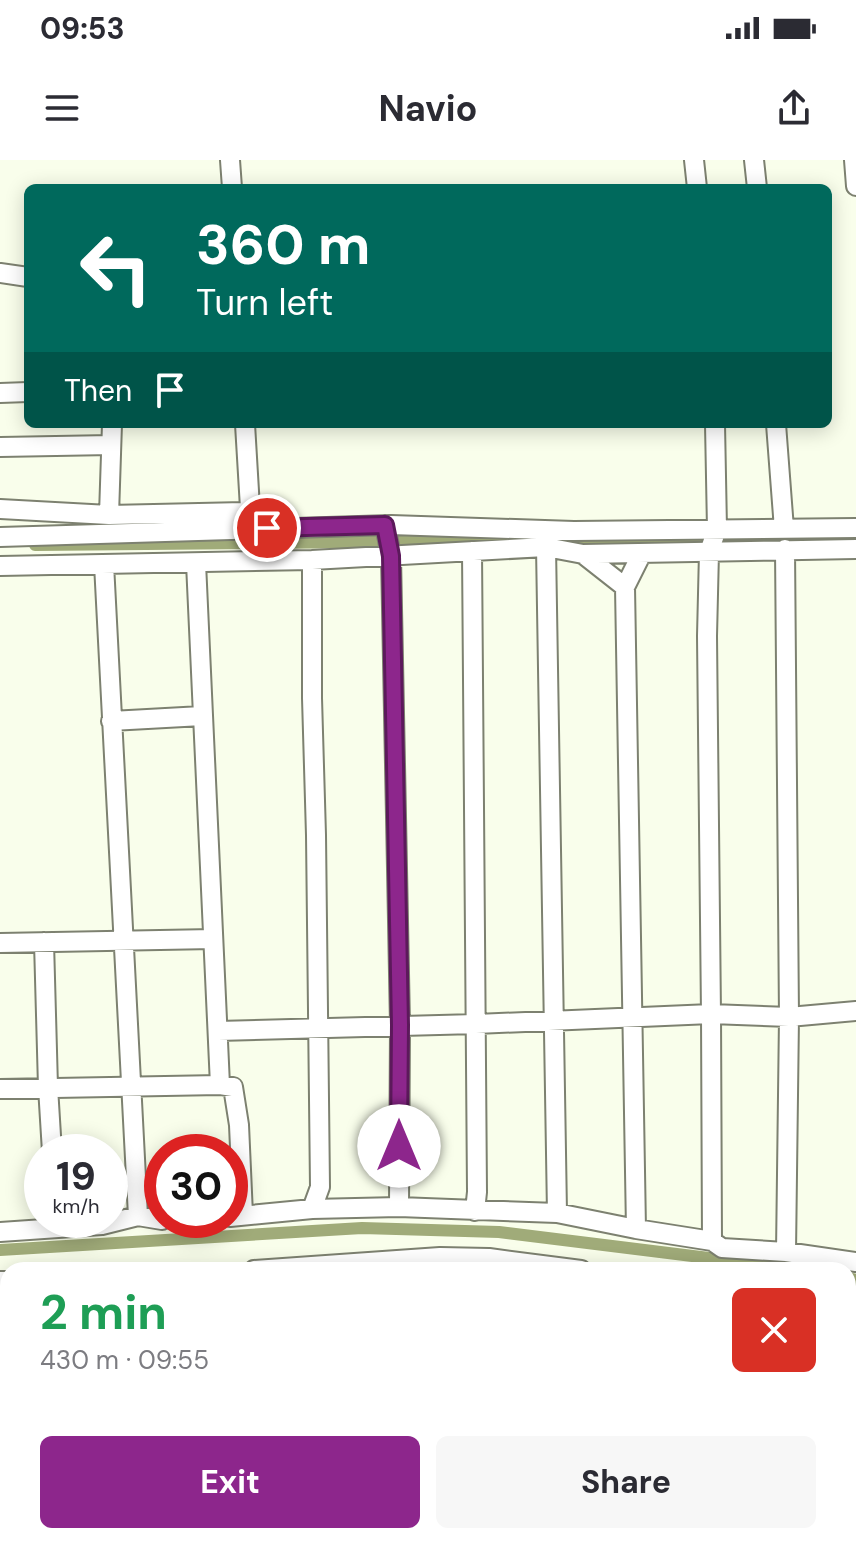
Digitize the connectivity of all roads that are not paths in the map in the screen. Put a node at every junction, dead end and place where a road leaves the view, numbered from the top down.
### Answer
1 (230, 160) edge
2 (694, 160) edge
3 (754, 160) edge
4 (854, 160) edge
5 (232, 184) edge
6 (697, 184) edge
7 (757, 184) edge
8 (856, 186) edge
9 (0, 273) edge
10 (24, 276) edge
11 (24, 392) edge
12 (0, 393) edge
13 (112, 428) edge
14 (245, 428) edge
15 (715, 428) edge
16 (776, 428) edge
17 (111, 445) junction
18 (0, 447) edge
19 (0, 509) edge
20 (109, 515) junction
21 (385, 525) junction
22 (856, 528) edge
23 (717, 529) junction
24 (784, 529) junction
25 (0, 537) edge
26 (546, 547) junction
27 (785, 549) junction
28 (856, 549) edge
29 (472, 551) junction
30 (709, 552) junction
31 (642, 553) junction
32 (583, 554) junction
33 (391, 556) junction
34 (312, 560) junction
35 (196, 563) junction
36 (104, 564) junction
37 (0, 566) edge
38 (625, 587) junction
39 (202, 716) junction
40 (111, 721) junction
41 (213, 939) junction
42 (123, 941) junction
43 (44, 942) junction
44 (0, 943) edge
45 (856, 1011) edge
46 (711, 1014) junction
47 (789, 1017) junction
48 (633, 1018) junction
49 (554, 1022) junction
50 (476, 1024) junction
51 (400, 1025) junction
52 (318, 1028) junction
53 (218, 1031) junction
54 (220, 1085) junction
55 (131, 1086) junction
56 (48, 1087) junction
57 (0, 1089) edge
58 (51, 1134) edge
59 (239, 1134) edge
60 (399, 1207) junction
61 (312, 1209) junction
62 (475, 1211) junction
63 (557, 1213) junction
64 (248, 1215) edge
65 (138, 1216) junction
66 (144, 1217) edge
67 (128, 1218) edge
68 (24, 1229) edge
69 (636, 1229) junction
70 (0, 1232) edge
71 (712, 1241) junction
72 (786, 1252) junction
73 (368, 1262) edge
74 (500, 1262) edge
75 (856, 1262) edge

1 - 5 street
2 - 6 street
3 - 7 street
4 - 8 street
9 - 10 street
11 - 12 street
13 - 17 street
14 - 20 street
15 - 23 street
16 - 24 street
17 - 18 street
17 - 20 street
19 - 20 street
21 - 23 street
21 - 25 street
21 - 33 street
22 - 24 street
23 - 24 street
23 - 30 street
26 - 29 street
26 - 32 street
26 - 49 street
27 - 28 street
27 - 30 street
27 - 47 street
29 - 33 street
29 - 50 street
30 - 31 street
30 - 46 street
31 - 32 street
31 - 38 street
32 - 38 street
33 - 34 street
33 - 51 street
34 - 35 street
34 - 52 street
35 - 36 street
35 - 39 street
36 - 37 street
36 - 40 street
38 - 48 street
39 - 40 street
39 - 41 street
40 - 42 street
41 - 42 street
41 - 53 street
42 - 43 street
42 - 55 street
43 - 44 street
43 - 56 street
45 - 47 street
46 - 47 street
46 - 48 street
46 - 71 street
47 - 72 street
48 - 49 street
48 - 69 street
49 - 50 street
49 - 63 street
50 - 51 street
50 - 62 street
51 - 52 street
51 - 60 street
52 - 53 street
52 - 61 street
53 - 54 street
54 - 55 street
54 - 59 street
55 - 56 street
55 - 65 street
56 - 57 street
56 - 58 street
60 - 61 street
60 - 62 street
61 - 64 street
62 - 63 street
63 - 69 street
65 - 66 street
65 - 67 street
68 - 70 street
69 - 71 street
71 - 72 street
72 - 75 street
73 - 74 street

